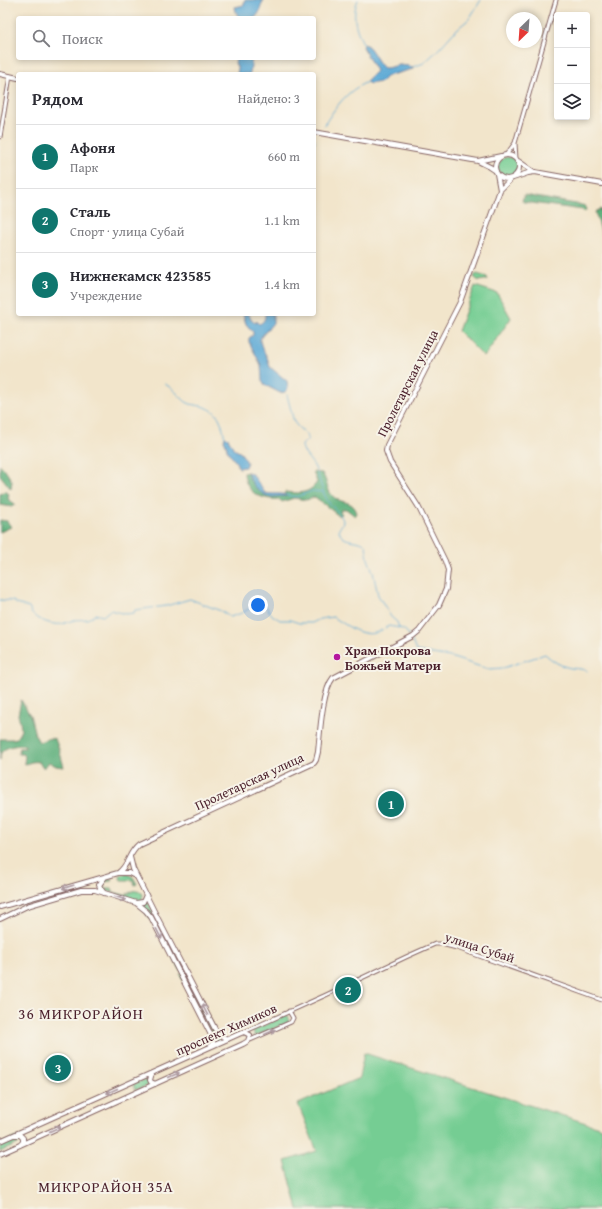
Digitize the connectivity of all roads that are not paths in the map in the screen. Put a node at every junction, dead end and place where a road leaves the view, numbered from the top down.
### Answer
1 (556, 0) edge
2 (0, 74) edge
3 (10, 76) junction
4 (16, 78) edge
5 (316, 132) edge
6 (0, 137) edge
7 (515, 143) junction
8 (505, 155) junction
9 (517, 160) junction
10 (478, 161) junction
11 (496, 172) junction
12 (535, 172) junction
13 (512, 179) junction
14 (602, 184) edge
15 (500, 190) junction
16 (130, 856) junction
17 (118, 873) junction
18 (105, 876) junction
19 (137, 877) junction
20 (104, 892) junction
21 (146, 894) junction
22 (136, 903) junction
23 (1, 906) edge
24 (7, 915) junction
25 (0, 919) edge
26 (184, 968) junction
27 (178, 971) junction
28 (602, 1000) edge
29 (289, 1011) junction
30 (244, 1032) junction
31 (228, 1039) junction
32 (248, 1041) junction
33 (211, 1046) junction
34 (153, 1073) junction
35 (155, 1084) junction
36 (126, 1085) junction
37 (131, 1095) junction
38 (15, 1135) junction
39 (0, 1141) edge
40 (20, 1145) junction
41 (0, 1154) edge

1 - 7 street
2 - 3 main road
3 - 4 main road
3 - 6 street
5 - 10 main road
7 - 8 street
7 - 9 street
8 - 9 main road
8 - 10 main road
8 - 11 main road
9 - 12 main road
9 - 13 main road
10 - 11 main road
11 - 13 main road
11 - 15 main road
12 - 13 main road
12 - 14 main road
13 - 15 main road
15 - 16 main road, Пролетарская улица
16 - 17 main road, Пролетарская улица
16 - 19 main road
17 - 18 main road
17 - 19 main road
18 - 20 main road
18 -> 23 main road
19 - 21 main road
20 -> 22 main road
20 - 24 main road
21 - 22 main road
21 - 26 main road
22 -> 27 main road
23 - 24 main road
24 - 25 main road
26 - 27 main road
31 -> 26 main road
27 - 33 main road
28 - 29 street, улица Субай
29 - 30 street, проспект Химиков
32 -> 29 street, проспект Химиков
30 - 31 main road, проспект Химиков
30 - 32 main road
31 - 33 main road, проспект Химиков
35 -> 32 main road, проспект Химиков
33 - 34 main road, проспект Химиков
34 - 35 main road
34 - 36 main road, проспект Химиков
35 - 37 main road, проспект Химиков
36 - 37 main road
36 -> 38 main road, проспект Химиков
40 -> 37 main road, проспект Химиков
38 - 39 main road, проспект Химиков
38 - 40 main road
40 - 41 main road, проспект Химиков

